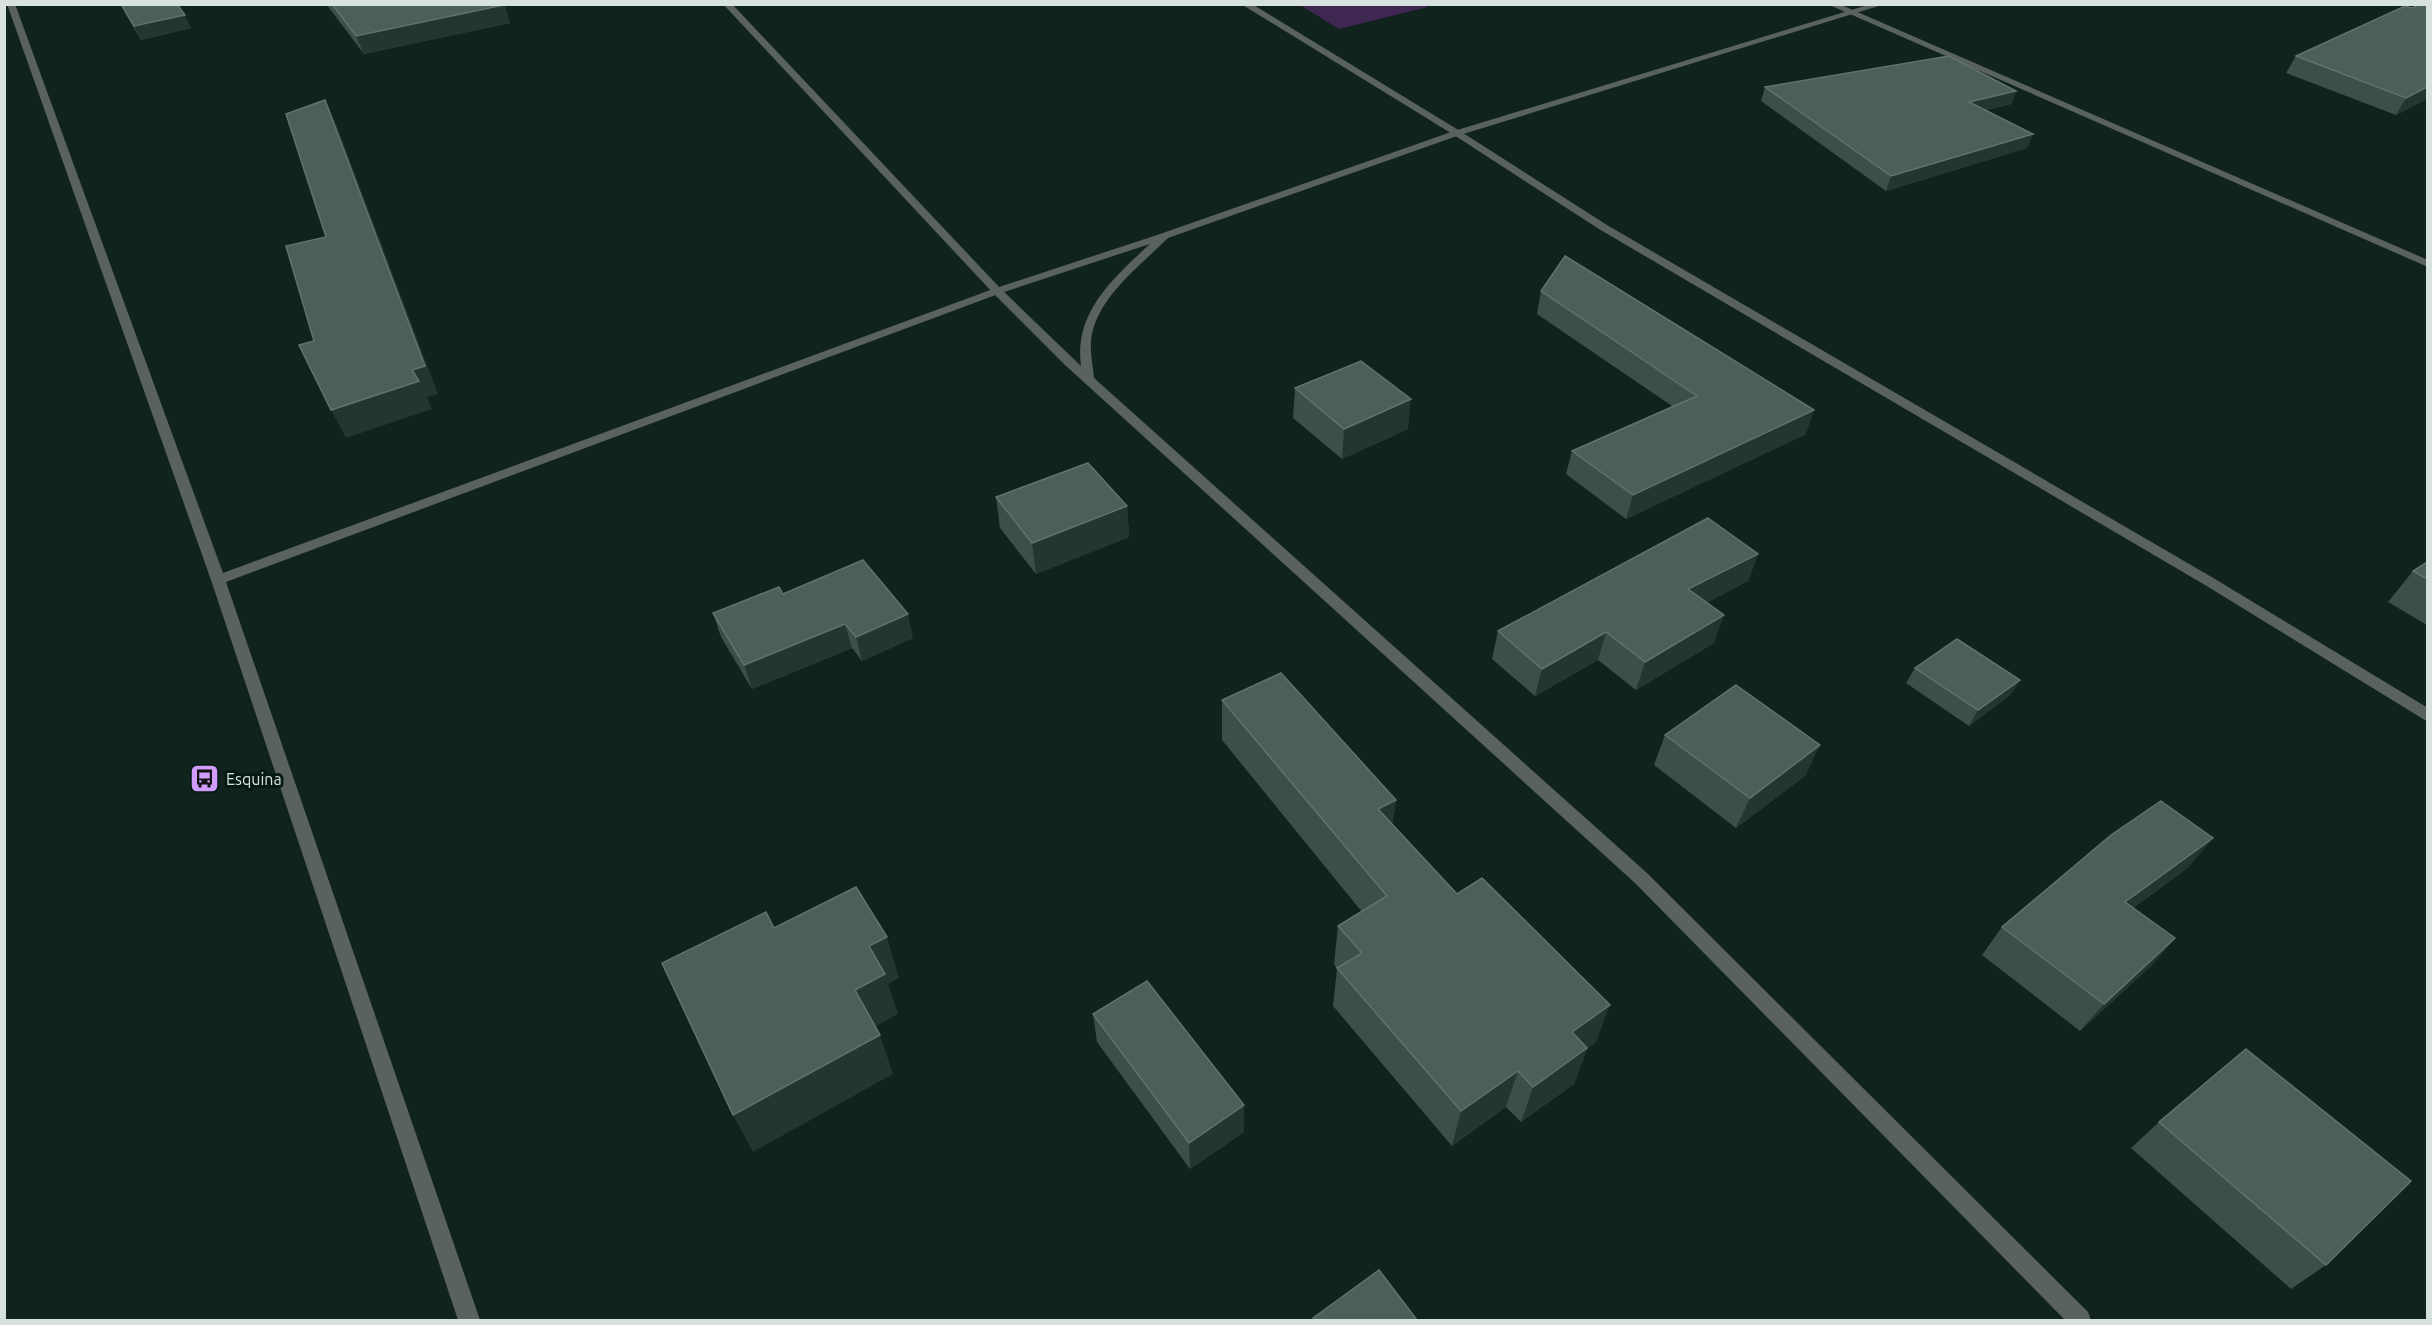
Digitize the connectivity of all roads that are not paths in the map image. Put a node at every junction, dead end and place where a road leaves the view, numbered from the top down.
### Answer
1 (11, 4) edge
2 (727, 4) edge
3 (1245, 4) edge
4 (1831, 4) edge
5 (1881, 4) edge
6 (1852, 13) junction
7 (1456, 133) junction
8 (1164, 236) junction
9 (2427, 264) edge
10 (997, 291) junction
11 (1088, 378) junction
12 (218, 580) junction
13 (2427, 716) edge
14 (469, 1320) edge
15 (2080, 1320) edge

1 - 12 street
2 - 10 street
3 - 7 street
4 - 6 street
5 - 6 street
6 - 7 street
6 - 9 street
7 - 8 street
7 - 13 street
8 - 10 street
8 - 11 street
10 - 11 street
10 - 12 street
11 - 15 street
12 - 14 street

